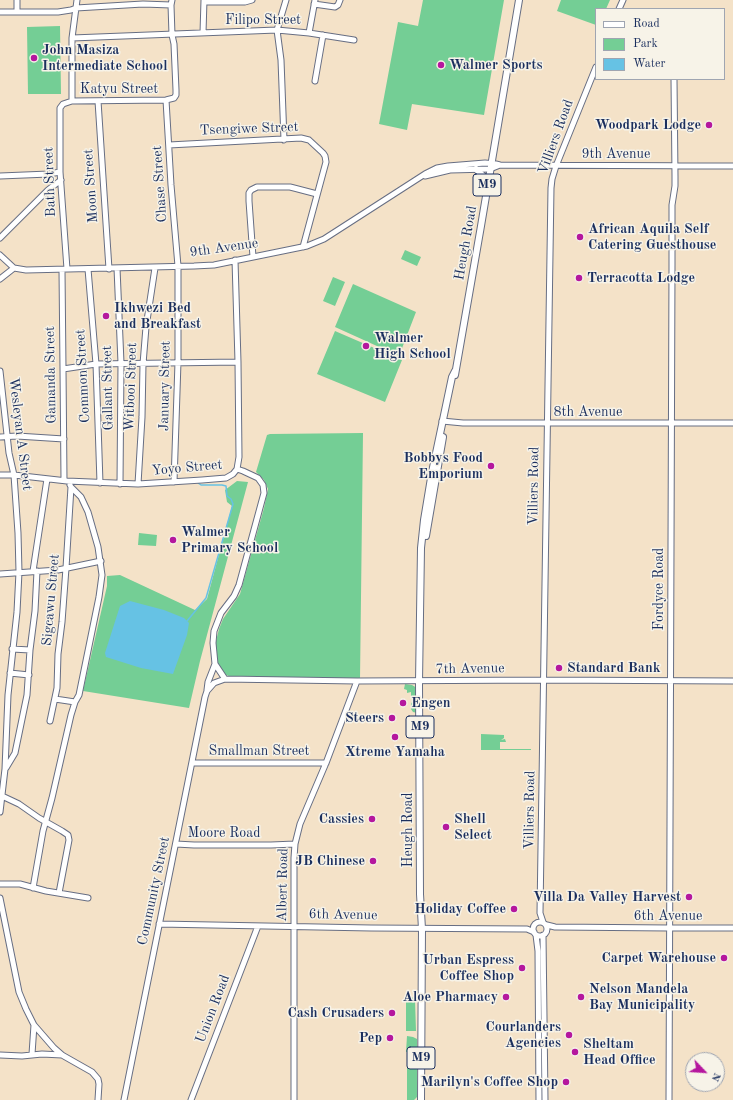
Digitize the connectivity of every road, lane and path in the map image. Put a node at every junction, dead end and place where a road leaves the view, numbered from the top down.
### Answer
1 (17, 0) edge
2 (77, 0) edge
3 (252, 0) edge
4 (286, 0) edge
5 (340, 0) edge
6 (519, 0) edge
7 (204, 1) edge
8 (144, 2) edge
9 (172, 2) edge
10 (315, 2) edge
11 (76, 8) junction
12 (0, 12) edge
13 (17, 12) junction
14 (277, 30) junction
15 (202, 33) junction
16 (309, 33) junction
17 (172, 35) junction
18 (323, 35) junction
19 (72, 38) junction
20 (354, 40) dead end
21 (595, 69) edge
22 (674, 80) edge
23 (316, 81) dead end
24 (166, 100) junction
25 (72, 101) junction
26 (98, 101) junction
27 (284, 140) junction
28 (169, 144) junction
29 (491, 166) junction
30 (556, 166) junction
31 (675, 166) junction
32 (733, 166) edge
33 (476, 169) junction
34 (60, 172) junction
35 (0, 176) edge
36 (418, 178) junction
37 (61, 180) junction
38 (488, 184) junction
39 (316, 194) junction
40 (0, 238) edge
41 (303, 247) junction
42 (253, 257) junction
43 (1, 259) edge
44 (235, 260) junction
45 (178, 266) junction
46 (14, 268) junction
47 (117, 268) junction
48 (155, 268) junction
49 (64, 269) junction
50 (88, 269) junction
51 (109, 269) junction
52 (0, 279) edge
53 (178, 362) junction
54 (238, 362) junction
55 (121, 363) junction
56 (96, 364) junction
57 (143, 364) junction
58 (63, 369) junction
59 (0, 372) edge
60 (444, 421) junction
61 (671, 423) junction
62 (733, 423) edge
63 (547, 424) junction
64 (6, 436) junction
65 (0, 437) edge
66 (64, 439) junction
67 (237, 469) junction
68 (0, 475) edge
69 (14, 475) junction
70 (47, 479) junction
71 (66, 480) junction
72 (174, 482) junction
73 (100, 483) junction
74 (120, 484) junction
75 (138, 484) junction
76 (71, 487) junction
77 (101, 562) junction
78 (66, 568) junction
79 (35, 571) junction
80 (19, 572) junction
81 (0, 574) edge
82 (12, 649) junction
83 (30, 650) junction
84 (215, 664) junction
85 (10, 673) junction
86 (29, 674) junction
87 (225, 679) junction
88 (544, 680) junction
89 (357, 681) junction
90 (671, 681) junction
91 (733, 681) edge
92 (419, 682) junction
93 (208, 689) junction
94 (54, 699) junction
95 (75, 702) junction
96 (50, 722) dead end
97 (192, 763) junction
98 (326, 763) junction
99 (5, 769) junction
100 (2, 796) junction
101 (0, 812) edge
102 (45, 822) junction
103 (176, 844) junction
104 (295, 844) junction
105 (0, 884) edge
106 (33, 888) junction
107 (59, 893) junction
108 (0, 898) edge
109 (88, 898) dead end
110 (540, 913) junction
111 (537, 922) junction
112 (159, 924) junction
113 (258, 926) junction
114 (546, 926) junction
115 (294, 927) junction
116 (669, 928) junction
117 (733, 928) edge
118 (422, 929) junction
119 (534, 931) junction
120 (543, 935) junction
121 (34, 1025) junction
122 (32, 1054) junction
123 (0, 1055) edge
124 (62, 1055) junction
125 (98, 1100) edge
126 (124, 1100) edge
127 (191, 1100) edge
128 (294, 1100) edge
129 (421, 1100) edge
130 (539, 1100) edge
131 (545, 1100) edge
132 (669, 1100) edge

1 - 13 street
2 - 11 street
3 - 7 street
4 - 14 street
5 - 10 street
6 - 29 main road, Heugh Road / M9
7 - 15 street
8 - 9 street
8 - 11 street
9 - 17 street
10 - 16 street
11 - 13 street
11 - 19 street
12 - 13 street
14 - 15 street, Filipo Street
14 - 16 street, Filipo Street
14 - 27 street
15 - 17 street, Filipo Street
16 - 18 street, Filipo Street
17 - 19 street, Filipo Street
17 - 24 street
18 - 20 street, Filipo Street
18 - 23 street
19 - 25 street
21 - 30 street, Villiers Road
22 - 31 street, Fordyce Road
24 - 26 street, Katyu Street
24 - 28 street, Chase Street
25 - 26 street, Katyu Street
25 - 34 street, Bath Street
26 - 51 street, Moon Street
27 - 28 street, Tsengiwe Street
27 - 39 street, Tsengiwe Street
28 - 45 street, Chase Street
29 - 30 street, 9th Avenue
29 - 33 street, 9th Avenue
29 - 36 street, 9th Avenue
29 - 38 main road, Heugh Road / M9
30 - 31 street, 9th Avenue
30 - 63 street, Villiers Road
31 - 32 street, 9th Avenue
31 - 61 street, Fordyce Road
33 - 36 street, 9th Avenue
33 - 38 main road
34 - 35 street
34 - 37 street, Bath Street
36 - 41 street, 9th Avenue
37 - 40 street
37 - 49 street, Bath Street
38 - 60 main road, Heugh Road / M9
39 - 41 street, Tsengiwe Street
39 - 42 street
41 - 42 street, 9th Avenue
42 - 44 street, 9th Avenue
43 - 46 street
44 - 45 street, 9th Avenue
44 - 54 street, Yoyo Street
45 - 48 street, 9th Avenue
45 - 53 street, January Street
46 - 49 street, 9th Avenue
46 - 52 street
47 - 48 street, 9th Avenue
47 - 51 street, 9th Avenue
47 - 55 street, Gallant Street
48 - 57 street, Witbooi Street
49 - 50 street, 9th Avenue
49 - 58 street, Gamanda Street
50 - 51 street, 9th Avenue
50 - 56 street, Common Street
53 - 54 street
53 - 57 street
53 - 72 street, January Street
54 - 67 street, Yoyo Street
55 - 56 street
55 - 57 street
55 - 74 street, Gallant Street
56 - 58 street
56 - 73 street, Common Street
57 - 75 street, Witbooi Street
58 - 66 street, Gamanda Street
59 - 64 street, Wesleyan A Street
60 - 63 street, 8th Avenue
60 - 92 main road, Heugh Road / M9
61 - 62 street, 8th Avenue
61 - 63 street, 8th Avenue
61 - 90 street, Fordyce Road
63 - 88 street, Villiers Road
64 - 65 street
64 - 66 street
64 - 69 street, Wesleyan A Street
66 - 71 street, Gamanda Street
67 - 72 street, Yoyo Street
67 - 84 street
68 - 69 street, Yoyo Street
69 - 70 street, Yoyo Street
69 - 80 street, Wesleyan A Street
70 - 71 street, Yoyo Street
70 - 79 street
71 - 73 street, Yoyo Street
71 - 76 street
72 - 75 street, Yoyo Street
73 - 74 street, Yoyo Street
74 - 75 street, Yoyo Street
76 - 77 street
76 - 78 street, Sigcawu Street
77 - 78 street
77 - 95 street
78 - 79 street
78 - 94 street, Sigcawu Street
79 - 80 street
79 - 83 street
80 - 81 street
80 - 82 street, Wesleyan A Street
82 - 83 street
82 - 85 street, Wesleyan A Street
83 - 86 street
84 - 87 street
84 - 93 street, Community Street
85 - 86 street
85 - 99 street, Wesleyan A Street
86 - 99 street
87 - 89 street, 7th Avenue
87 - 93 street, 7th Avenue
88 - 90 street, 7th Avenue
88 - 92 street, 7th Avenue
88 - 110 street, Villiers Road
89 - 92 street, 7th Avenue
89 - 98 street, Albert Road
90 - 91 street, 7th Avenue
90 - 116 street, Fordyce Road
92 - 118 main road, Heugh Road / M9
93 - 97 street, Community Street
94 - 95 street
94 - 96 street, Sigcawu Street
95 - 102 street
97 - 98 street, Smallman Street
97 - 103 street, Community Street
98 - 104 street, Albert Road
99 - 100 street, Wesleyan A Street
100 - 101 street, Wesleyan A Street
100 - 102 street
102 - 106 street
102 - 107 street
103 - 104 street, Moore Road
103 - 112 street, Community Street
104 - 115 street, Albert Road
105 - 106 street
106 - 107 street
107 - 109 street
108 - 121 street
110 - 111 street, Villiers Road
110 - 114 street, Villiers Road
111 - 114 street, 6th Avenue
111 - 119 street, 6th Avenue
112 - 113 street, 6th Avenue
112 - 126 street, Community Street
113 - 115 street, 6th Avenue
113 - 127 street, Union Road
114 - 116 street, 6th Avenue
114 - 120 street, 6th Avenue
115 - 118 street, 6th Avenue
115 - 128 street, Albert Road
116 - 117 street, 6th Avenue
116 - 132 street, Fordyce Road
118 - 119 street, 6th Avenue
118 - 129 main road, Heugh Road / M9
119 - 120 street, 6th Avenue
119 - 130 street
120 - 131 street
121 - 122 street
121 - 124 street
122 - 123 street
122 - 124 street
124 - 125 street

